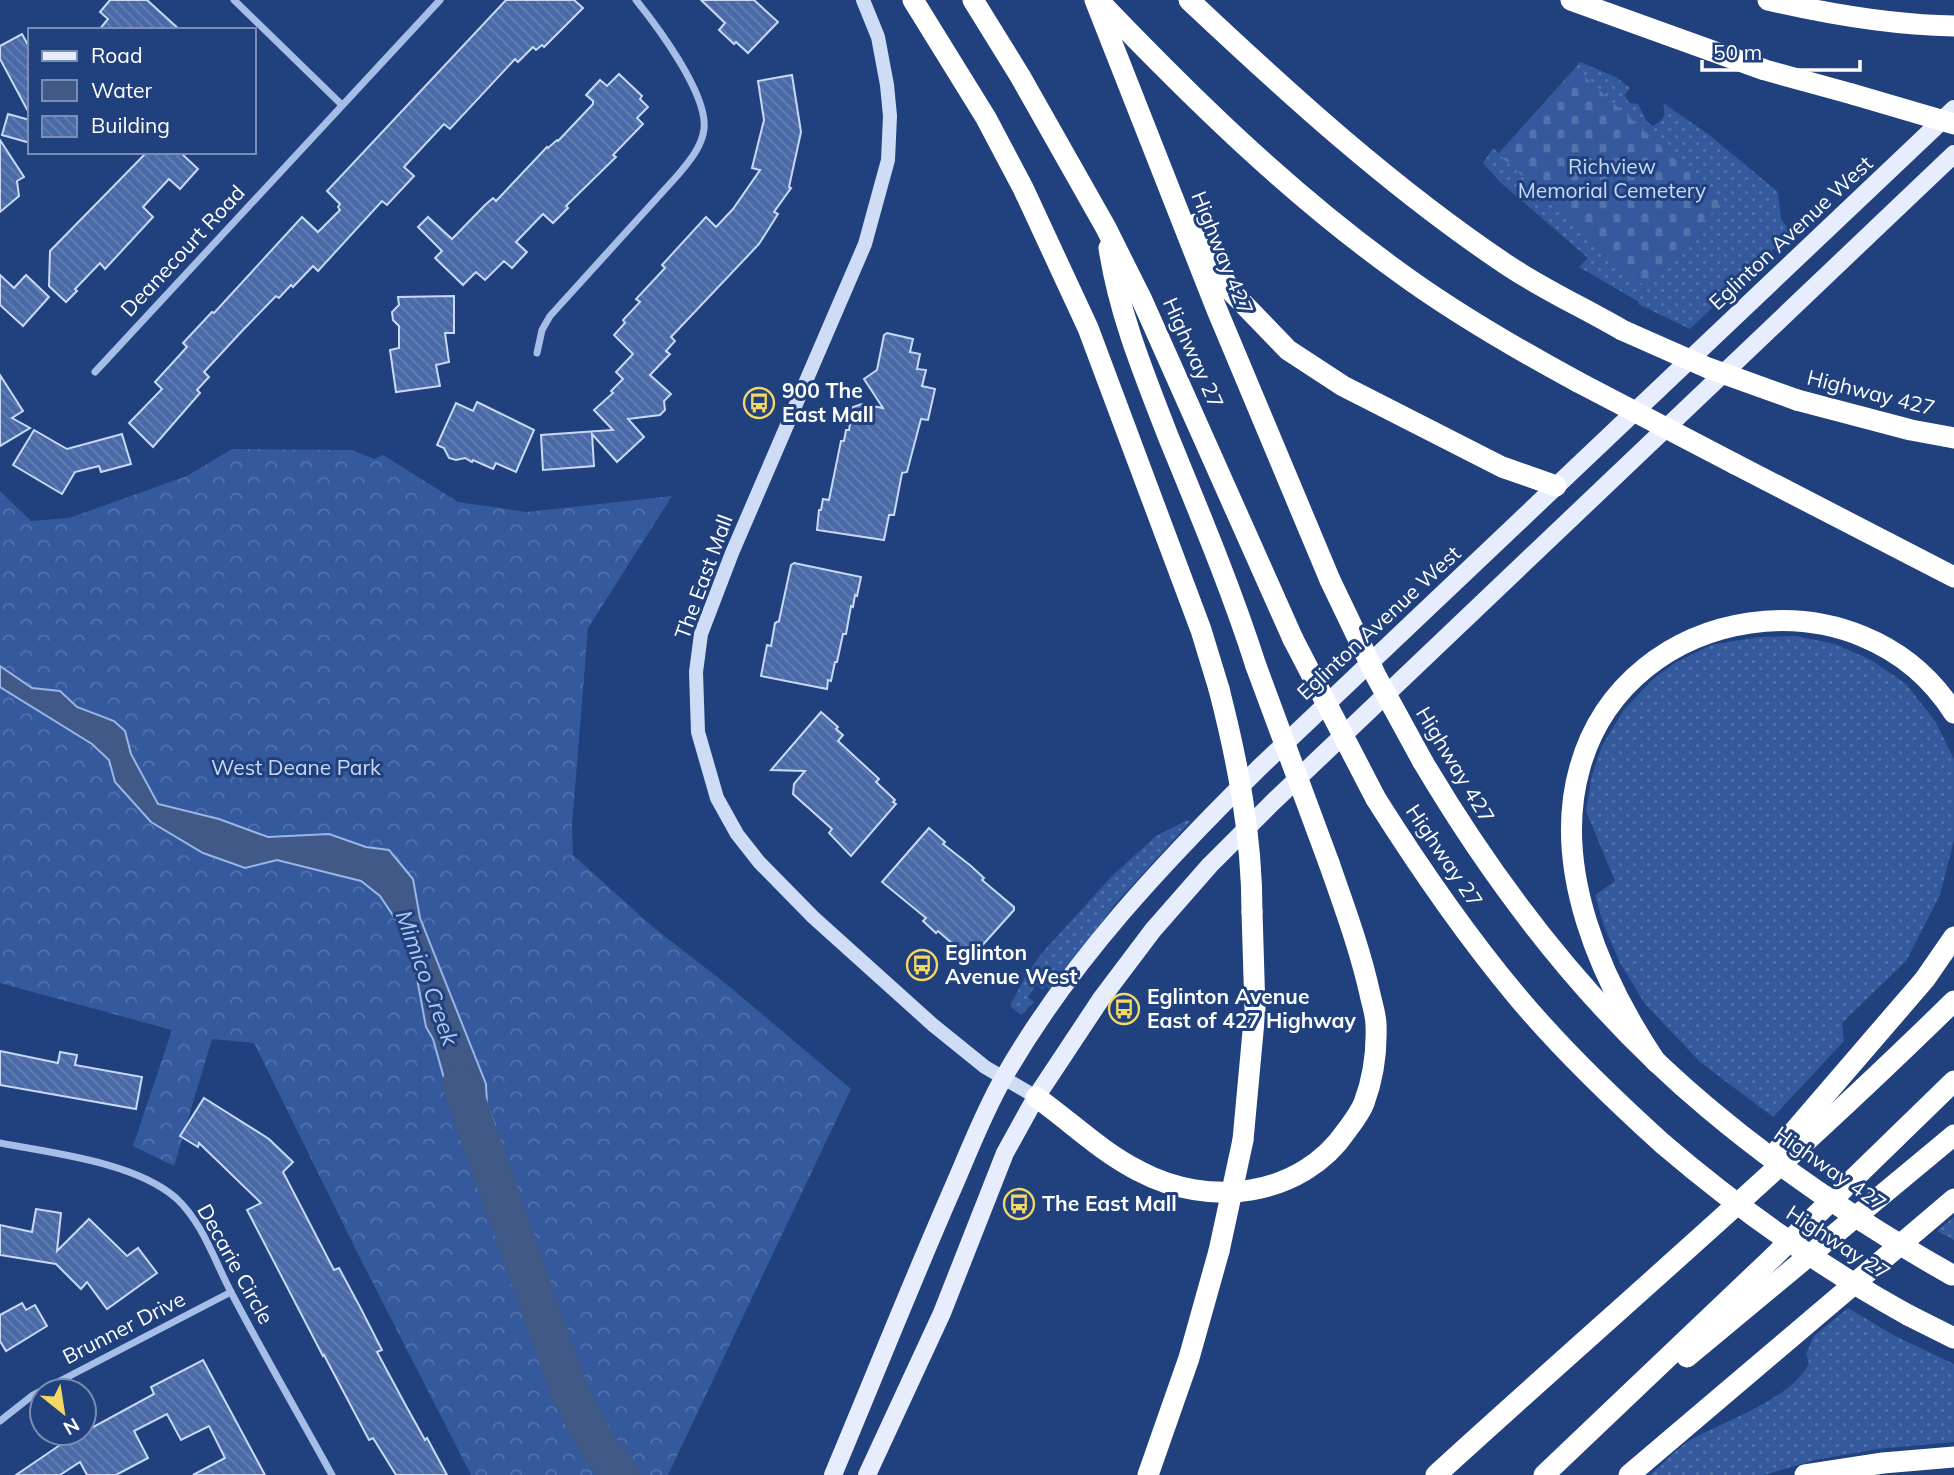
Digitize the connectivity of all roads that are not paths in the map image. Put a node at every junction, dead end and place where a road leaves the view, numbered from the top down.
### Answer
1 (234, 0) edge
2 (440, 0) edge
3 (636, 0) edge
4 (863, 0) edge
5 (913, 0) edge
6 (973, 0) edge
7 (1097, 0) edge
8 (1189, 0) edge
9 (1571, 0) edge
10 (1768, 0) edge
11 (1954, 26) edge
12 (341, 104) junction
13 (1954, 109) edge
14 (1140, 113) junction
15 (1954, 124) edge
16 (1954, 154) edge
17 (1106, 228) junction
18 (537, 353) dead end
19 (95, 372) dead end
20 (1954, 438) edge
21 (1556, 486) junction
22 (1954, 577) edge
23 (1954, 713) edge
24 (1954, 937) edge
25 (1954, 1002) edge
26 (1656, 1062) junction
27 (1003, 1078) junction
28 (1954, 1081) edge
29 (1036, 1097) junction
30 (1954, 1135) edge
31 (0, 1143) edge
32 (1954, 1199) edge
33 (1713, 1224) junction
34 (1953, 1276) edge
35 (231, 1292) junction
36 (1954, 1338) edge
37 (0, 1421) edge
38 (1954, 1457) edge
39 (1560, 1460) junction
40 (332, 1475) edge
41 (833, 1475) edge
42 (867, 1475) edge
43 (1148, 1475) edge
44 (1436, 1475) edge
45 (1544, 1475) edge
46 (1629, 1475) edge
47 (1805, 1475) edge

1 - 12 street
2 - 12 street, Deanecourt Road
3 - 18 street
4 - 27 main road, The East Mall
5 - 43 highway, bridge
6 - 17 highway, Highway 27
7 - 14 highway
7 - 22 highway, bridge
8 - 20 highway, Highway 427, bridge
9 - 15 highway, bridge
10 - 11 highway
12 - 19 street, Deanecourt Road
13 - 21 main road, Eglinton Avenue West
14 - 21 highway
14 - 26 highway, Highway 427, bridge
16 - 29 main road
17 - 29 highway, bridge
17 - 36 highway, Highway 27, bridge
21 - 27 main road, Eglinton Avenue West
23 - 26 highway
24 - 33 highway
25 - 33 highway
26 - 34 highway, Highway 427, bridge
27 - 29 main road, The East Mall
27 - 41 main road, Eglinton Avenue West
28 - 39 highway
29 - 42 main road
30 - 39 highway
31 - 35 street, Decarie Circle
32 - 46 highway
33 - 44 highway
35 - 37 street, Brunner Drive
35 - 40 street, Decarie Circle
38 - 47 highway
39 - 45 highway

